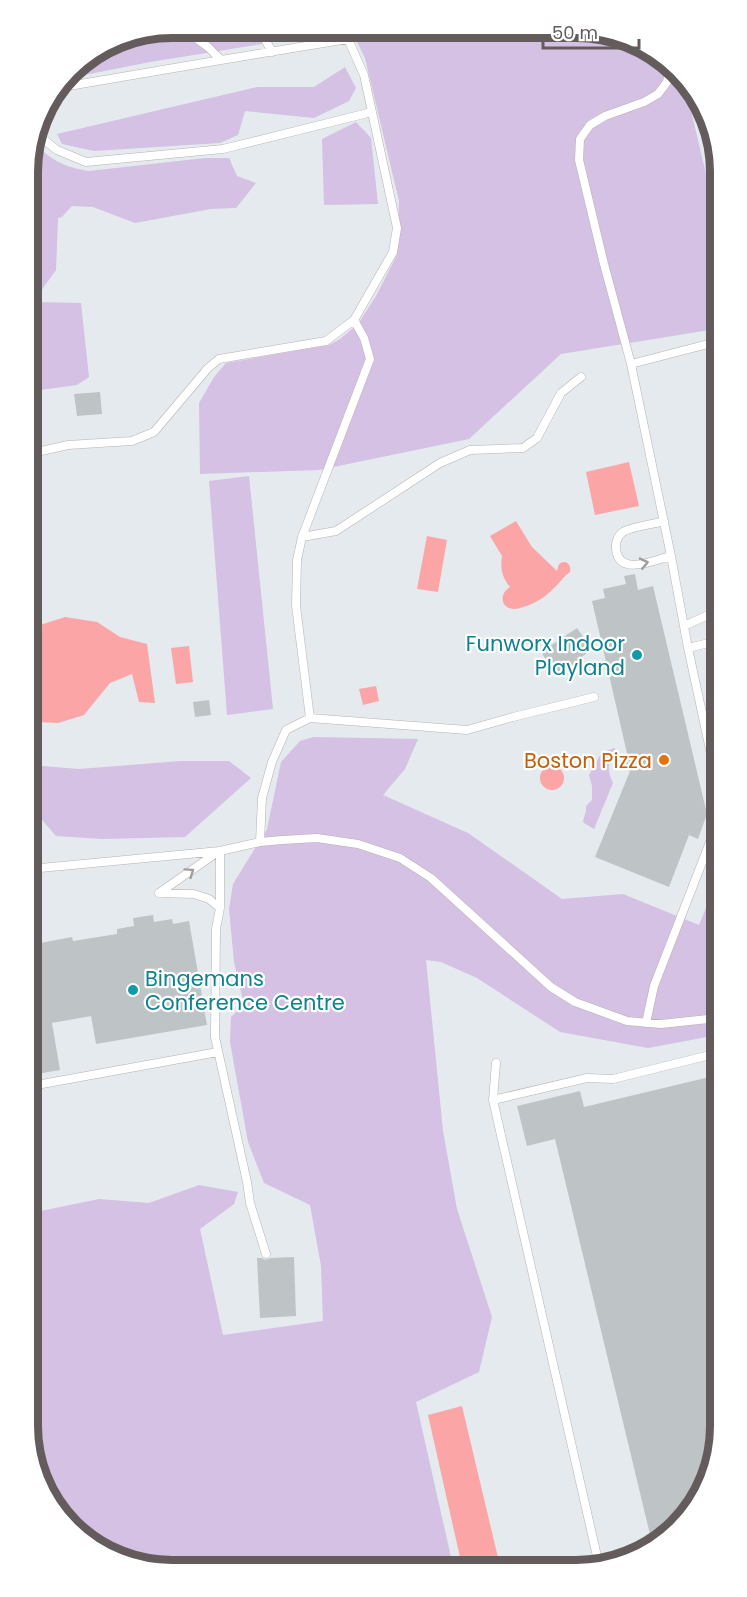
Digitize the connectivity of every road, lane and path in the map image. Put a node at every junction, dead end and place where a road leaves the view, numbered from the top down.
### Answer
1 (194, 38) edge
2 (265, 38) edge
3 (348, 39) joint
4 (273, 52) junction
5 (221, 60) junction
6 (668, 75) edge
7 (71, 84) edge
8 (372, 112) junction
9 (42, 137) edge
10 (354, 320) junction
11 (710, 344) edge
12 (631, 364) junction
13 (581, 377) dead end
14 (38, 452) edge
15 (664, 522) junction
16 (302, 537) junction
17 (671, 556) junction
18 (710, 614) edge
19 (684, 626) junction
20 (710, 643) edge
21 (688, 648) junction
22 (594, 697) dead end
23 (310, 718) junction
24 (710, 748) edge
25 (260, 842) junction
26 (709, 843) edge
27 (220, 850) junction
28 (38, 868) edge
29 (220, 908) junction
30 (709, 1018) edge
31 (646, 1023) junction
32 (218, 1052) junction
33 (709, 1055) edge
34 (496, 1063) dead end
35 (38, 1085) edge
36 (493, 1100) junction
37 (266, 1254) dead end
38 (597, 1557) edge

1 - 5 lane
2 - 4 lane
3 - 4 lane
3 - 8 lane
4 - 5 lane
5 - 7 lane
6 - 12 lane
8 - 9 lane
8 - 10 lane
10 - 14 lane
10 - 16 lane
11 - 12 lane
12 - 15 lane
13 - 16 lane
15 - 17 lane
15 -> 17 lane
16 - 23 lane
17 - 19 lane
18 - 19 lane
19 - 21 lane
20 - 21 lane
21 - 24 lane
22 - 23 lane
23 - 25 lane
25 - 27 lane
25 - 31 lane
26 - 31 lane
27 - 28 lane
27 - 29 lane
29 -> 27 lane
29 - 32 lane
30 - 31 lane
32 - 35 lane
32 - 37 lane
33 - 36 lane
34 - 36 lane
36 - 38 lane

